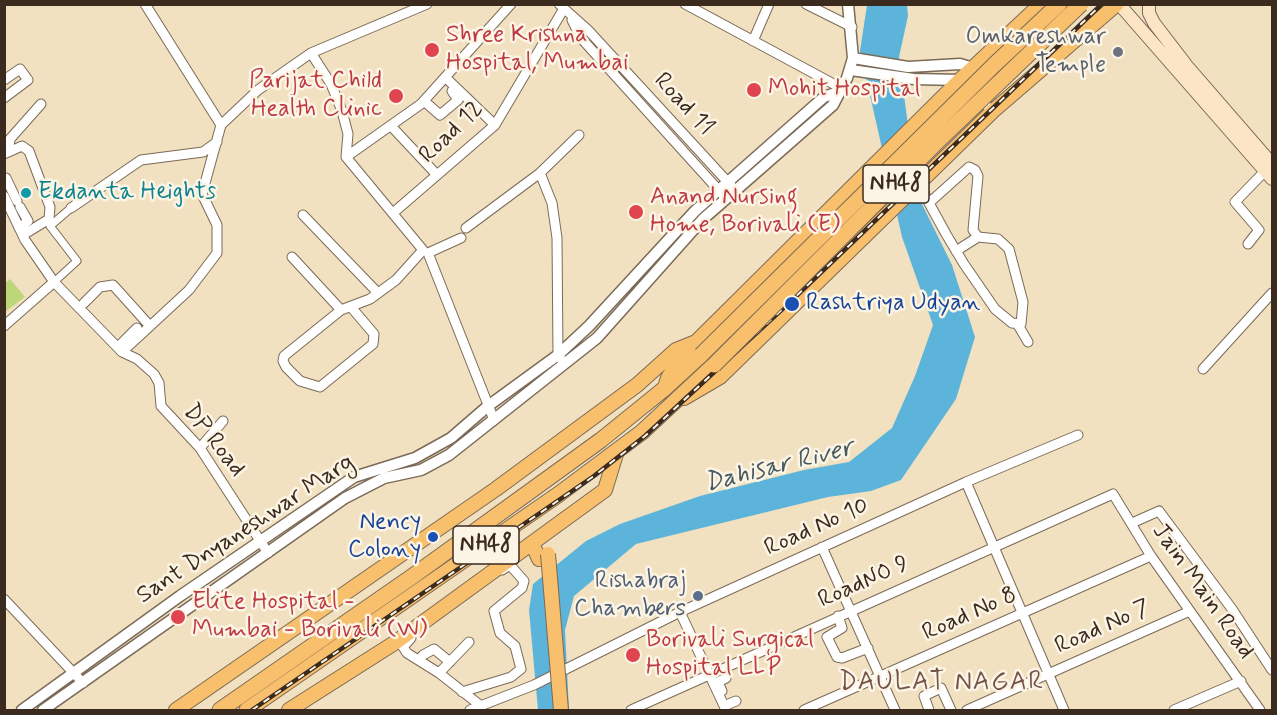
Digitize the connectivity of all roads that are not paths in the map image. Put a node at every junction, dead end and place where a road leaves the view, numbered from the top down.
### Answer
1 (145, 4) edge
2 (427, 4) edge
3 (510, 4) edge
4 (685, 4) edge
5 (769, 4) edge
6 (806, 4) edge
7 (848, 4) edge
8 (1041, 4) edge
9 (1059, 4) edge
10 (1081, 4) edge
11 (1118, 4) edge
12 (1149, 4) edge
13 (561, 7) edge
14 (571, 18) junction
15 (852, 27) junction
16 (753, 42) junction
17 (311, 53) junction
18 (858, 65) junction
19 (974, 67) junction
20 (446, 78) junction
21 (4, 80) edge
22 (960, 80) junction
23 (840, 90) junction
24 (452, 91) dead end
25 (1009, 97) junction
26 (4, 98) edge
27 (438, 99) dead end
28 (41, 104) dead end
29 (427, 104) junction
30 (993, 111) junction
31 (923, 116) junction
32 (221, 125) junction
33 (495, 125) junction
34 (392, 127) junction
35 (579, 135) dead end
36 (217, 142) junction
37 (4, 152) edge
38 (346, 157) junction
39 (1270, 171) edge
40 (540, 173) junction
41 (437, 175) junction
42 (6, 178) dead end
43 (920, 181) junction
44 (728, 182) junction
45 (719, 190) junction
46 (735, 191) junction
47 (7, 193) edge
48 (726, 199) junction
49 (929, 203) junction
50 (71, 208) joint
51 (393, 213) junction
52 (303, 215) dead end
53 (466, 228) dead end
54 (21, 232) junction
55 (978, 237) junction
56 (460, 238) dead end
57 (1248, 244) dead end
58 (956, 251) junction
59 (292, 257) dead end
60 (54, 282) junction
61 (378, 293) junction
62 (1272, 293) edge
63 (351, 307) junction
64 (341, 310) junction
65 (147, 323) junction
66 (1018, 325) junction
67 (4, 326) edge
68 (99, 328) junction
69 (1028, 342) dead end
70 (119, 347) junction
71 (698, 349) junction
72 (562, 359) junction
73 (1203, 369) dead end
74 (674, 404) junction
75 (488, 406) junction
76 (494, 420) junction
77 (223, 421) dead end
78 (1078, 435) dead end
79 (200, 448) junction
80 (617, 451) junction
81 (966, 483) junction
82 (1113, 494) joint
83 (1131, 524) junction
84 (547, 533) junction
85 (260, 541) junction
86 (532, 543) junction
87 (822, 547) junction
88 (994, 547) junction
89 (268, 553) junction
90 (543, 556) junction
91 (1151, 556) junction
92 (4, 599) edge
93 (850, 610) junction
94 (1190, 611) junction
95 (680, 612) junction
96 (1021, 614) junction
97 (838, 616) junction
98 (469, 642) dead end
99 (868, 648) junction
100 (419, 660) junction
101 (450, 662) junction
102 (521, 669) junction
103 (1272, 670) edge
104 (74, 673) junction
105 (439, 673) junction
106 (1047, 675) junction
107 (721, 676) junction
108 (880, 676) junction
109 (1241, 681) junction
110 (83, 683) junction
111 (533, 686) junction
112 (462, 692) junction
113 (725, 700) edge
114 (481, 708) edge
115 (22, 711) edge
116 (43, 711) edge
117 (176, 711) edge
118 (220, 711) edge
119 (247, 711) edge
120 (289, 711) edge
121 (470, 711) edge
122 (553, 711) edge
123 (561, 711) edge
124 (631, 711) edge
125 (804, 711) edge
126 (896, 711) edge
127 (930, 711) edge
128 (951, 711) edge
129 (967, 711) edge
130 (1064, 711) edge
131 (1174, 711) edge
132 (1260, 711) edge

1 - 32 street
2 - 17 street
3 - 20 street
4 - 16 street
5 - 16 street
6 - 15 street
7 - 15 street
8 - 19 main road
9 - 71 highway, NH48, bridge
10 - 74 highway, NH48, bridge
11 - 25 main road
11 - 39 main road
12 - 39 main road
13 - 14 street, Road 11
13 - 33 street, Road 12
14 - 44 street, Road 11
14 - 45 street
15 - 18 street
16 - 23 street
17 - 32 street
17 - 38 street
18 - 19 street
18 - 22 street
18 - 23 street
19 - 22 main road
19 - 25 street
20 - 29 street
20 - 33 street
21 - 26 street
22 - 30 street
22 - 31 main road
23 - 44 street, Sant Dnyaneshwar Marg
23 - 46 street, Sant Dnyaneshwar Marg
24 - 29 street
25 - 30 main road
27 - 29 street
28 - 37 street
29 - 34 street
30 - 43 main road
31 - 43 main road
31 - 71 main road
32 - 36 street
33 - 41 street, Road 12
34 - 38 street
34 - 41 street
35 - 40 street
36 - 50 street
36 - 65 street
37 - 54 street
38 - 51 street
39 - 57 street
40 - 53 street
40 - 72 street
41 - 51 street, Road 12
42 - 47 street
43 - 49 street
43 - 74 main road
44 - 45 street, Sant Dnyaneshwar Marg
44 - 46 street, Road 11
45 - 48 street
45 - 72 street, Sant Dnyaneshwar Marg
46 - 48 street, Sant Dnyaneshwar Marg
47 - 54 street, DP Road
47 - 54 street
48 - 72 street, Sant Dnyaneshwar Marg
49 - 55 street
49 - 58 street
50 - 60 street
51 - 61 street
52 - 61 street
54 - 60 street, DP Road
55 - 58 street
55 - 66 street
56 - 75 street
58 - 66 street
59 - 64 street
60 - 67 street
60 - 68 street, DP Road
61 - 63 street
62 - 73 street
63 - 64 street
63 - 64 street
65 - 68 street
65 - 70 street
66 - 69 street
68 - 70 street, DP Road
70 - 79 street, DP Road
71 - 117 main road
71 - 118 highway, NH48
72 - 75 street, Sant Dnyaneshwar Marg
72 - 76 street, Sant Dnyaneshwar Marg
74 - 80 highway, NH48
75 - 76 street
75 - 85 street, Sant Dnyaneshwar Marg
76 - 89 street, Sant Dnyaneshwar Marg
77 - 79 street
78 - 81 street, Road No 10
79 - 85 street, DP Road
80 - 84 main road
80 - 119 highway, NH48
81 - 87 street, Road No 10
81 - 88 street
82 - 83 street, Jain Main Road
82 - 88 street, RoadNO 9
83 - 91 street, Jain Main Road
83 - 103 street
84 - 86 main road
84 - 90 main road
85 - 89 street, DP Road
85 - 104 street, Sant Dnyaneshwar Marg
86 - 90 main road
86 - 120 main road
87 - 93 street
87 - 95 street, Road No 10
88 - 93 street, RoadNO 9
88 - 96 street
89 - 110 street, Sant Dnyaneshwar Marg
90 - 122 main road
90 - 123 main road, bridge
91 - 94 street, Jain Main Road
91 - 96 street, Road No 8
92 - 104 street
93 - 97 street, RoadNO 9
93 - 99 street
94 - 106 street, Road No 7
94 - 109 street, Jain Main Road
95 - 107 street
95 - 111 street, Road No 10
96 - 106 street
96 - 108 street, Road No 8
97 - 99 street
97 - 107 street, RoadNO 9
98 - 101 street
99 - 108 street
100 - 101 street
100 - 102 street
100 - 105 street
101 - 105 street
102 - 111 street
102 - 112 street
104 - 110 street
104 - 115 street, Sant Dnyaneshwar Marg
105 - 112 street
106 - 129 street, Road No 7
106 - 130 street
107 - 113 street
107 - 124 street, RoadNO 9
108 - 125 street, Road No 8
108 - 126 street
109 - 131 street
109 - 132 street, Jain Main Road
110 - 116 street, Sant Dnyaneshwar Marg
111 - 114 street, Road No 10
112 - 114 street
114 - 121 street, Road No 10
127 - 128 street

